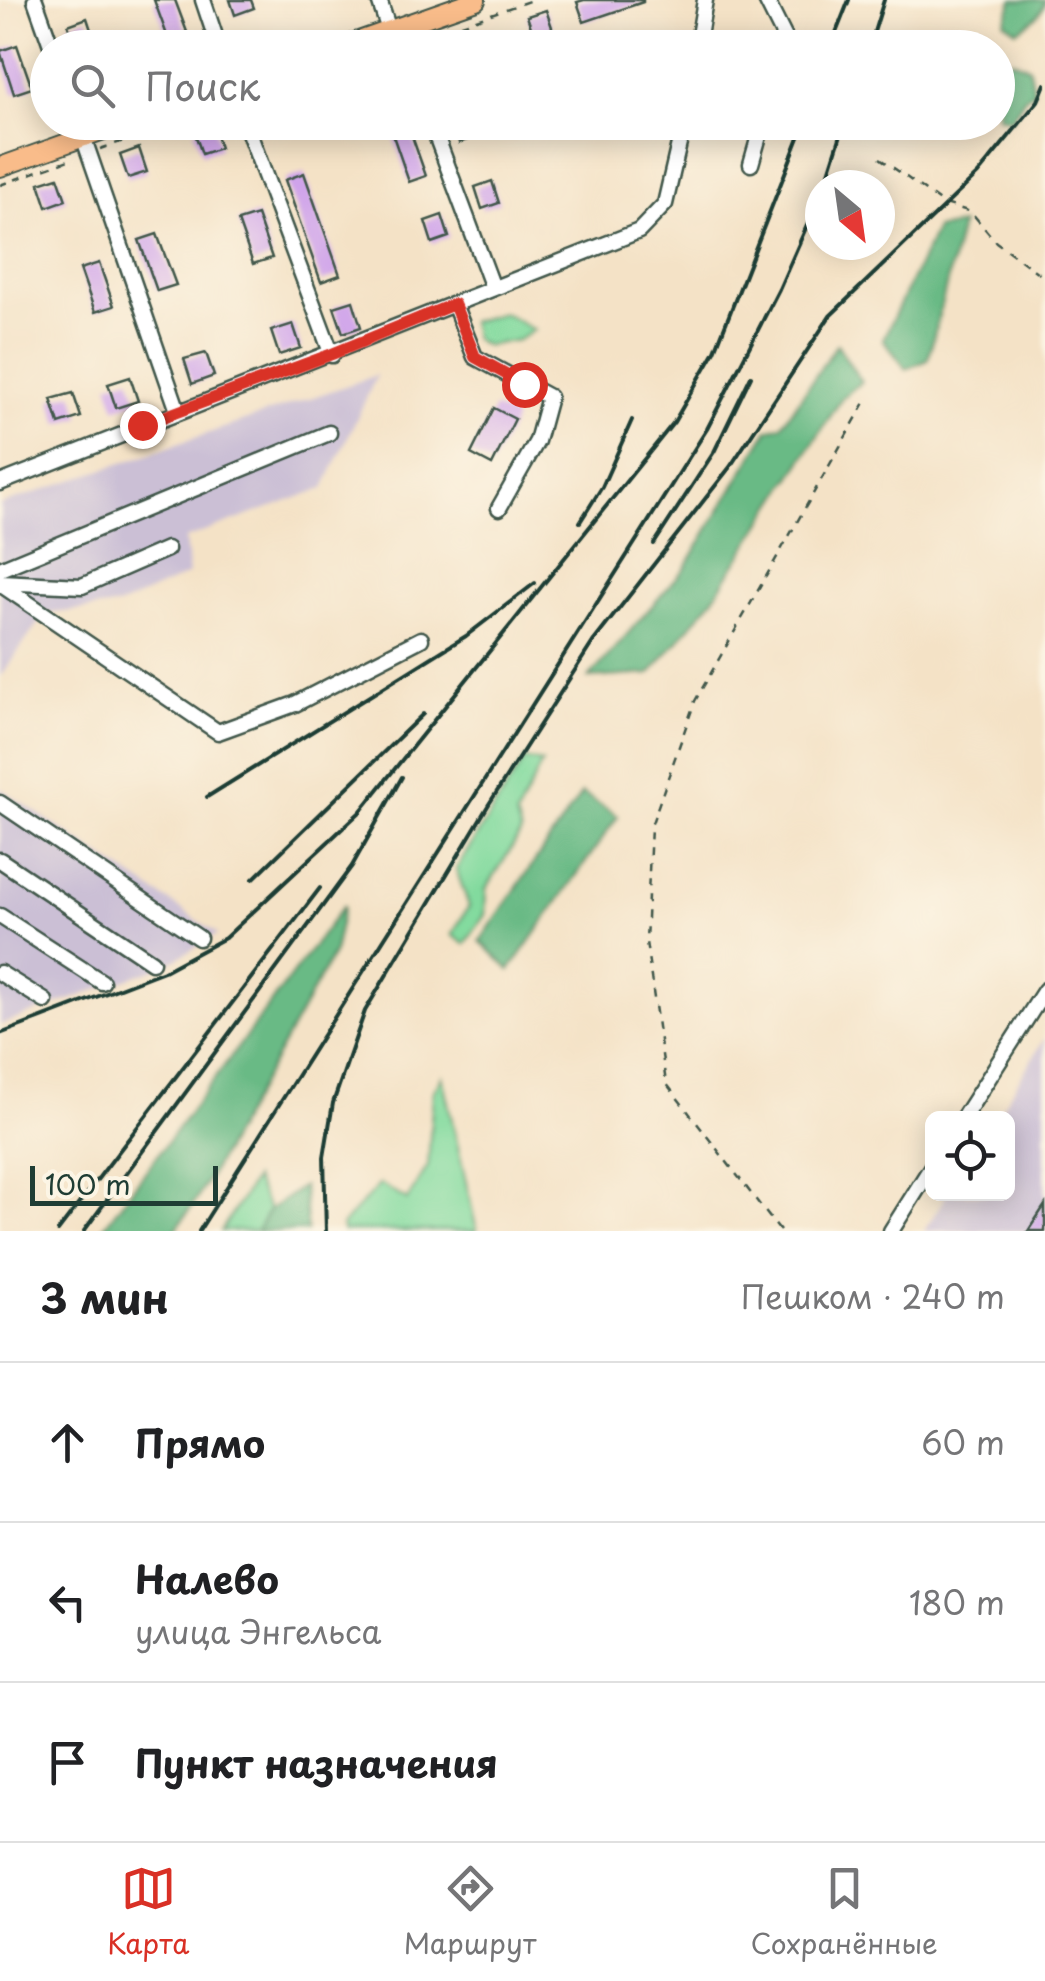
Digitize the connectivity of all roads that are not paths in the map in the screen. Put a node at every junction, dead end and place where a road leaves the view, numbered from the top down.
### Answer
1 (36, 0) edge
2 (204, 0) edge
3 (378, 0) edge
4 (476, 0) edge
5 (705, 0) edge
6 (766, 0) edge
7 (46, 30) edge
8 (213, 30) edge
9 (389, 30) joint
10 (700, 30) edge
11 (781, 30) edge
12 (58, 140) edge
13 (83, 140) edge
14 (252, 140) edge
15 (439, 140) edge
16 (680, 140) edge
17 (758, 140) edge
18 (751, 164) dead end
19 (0, 167) edge
20 (493, 288) junction
21 (454, 304) junction
22 (332, 354) junction
23 (178, 411) junction
24 (329, 433) dead end
25 (0, 483) edge
26 (499, 508) dead end
27 (167, 549) dead end
28 (0, 569) edge
29 (0, 583) edge
30 (420, 639) dead end
31 (0, 804) edge
32 (0, 860) edge
33 (0, 916) edge
34 (200, 938) dead end
35 (152, 962) dead end
36 (0, 972) edge
37 (102, 982) dead end
38 (1045, 990) edge
39 (45, 1002) dead end
40 (967, 1111) edge
41 (925, 1177) edge
42 (890, 1231) edge

1 - 7 street
2 - 8 street
3 - 9 street
4 - 9 main road
5 - 10 street
6 - 11 street
12 - 19 main road
13 - 23 street
14 - 22 street
15 - 20 street
16 - 20 street
17 - 18 street
20 - 21 street
21 - 22 street
21 - 26 street
22 - 23 street
23 - 25 street
24 - 28 street
27 - 29 street
29 - 30 street
31 - 34 street
32 - 35 street
33 - 37 street
36 - 39 street
38 - 40 street
41 - 42 street

